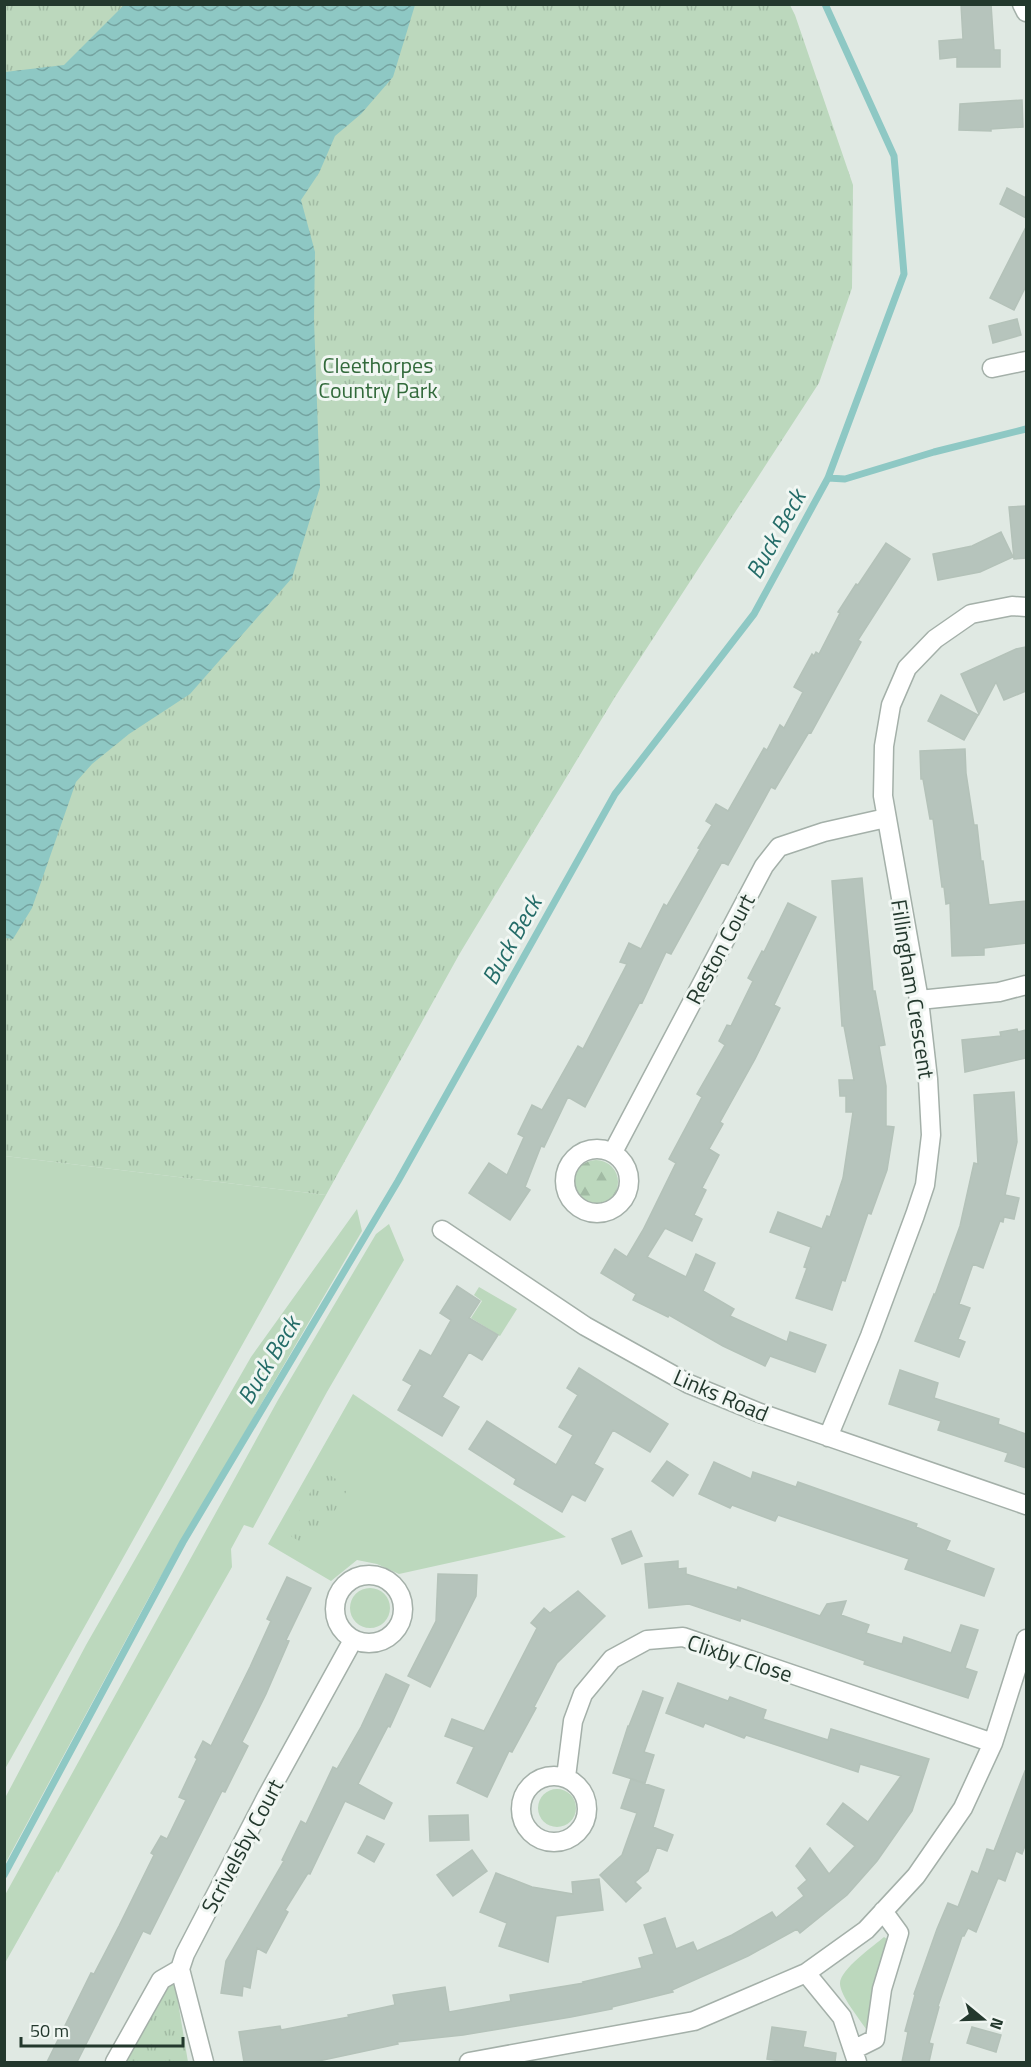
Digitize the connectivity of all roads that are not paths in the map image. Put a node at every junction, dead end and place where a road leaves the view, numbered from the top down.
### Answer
1 (1022, 4) edge
2 (1026, 12) edge
3 (1026, 361) edge
4 (992, 368) dead end
5 (1026, 607) edge
6 (886, 818) junction
7 (1026, 985) edge
8 (919, 1000) junction
9 (613, 1152) dead end
10 (442, 1230) dead end
11 (828, 1437) junction
12 (1026, 1505) edge
13 (1026, 1639) edge
14 (353, 1640) dead end
15 (993, 1743) junction
16 (566, 1777) dead end
17 (883, 1911) junction
18 (180, 1969) junction
19 (806, 1973) junction
20 (855, 2056) edge
21 (115, 2062) edge
22 (204, 2062) edge
23 (469, 2062) edge

1 - 2 street
3 - 4 street
5 - 6 street, Fillingham Crescent
6 - 8 street, Fillingham Crescent
6 - 9 street, Reston Court
7 - 8 street
8 - 11 street, Fillingham Crescent
10 - 11 street, Links Road
11 - 12 street, Links Road
13 - 15 street
14 - 18 street, Scrivelsby Court
15 - 16 street, Clixby Close
15 - 17 street
17 - 19 street
17 - 20 street
18 - 21 street
18 - 22 street
19 - 20 street
19 - 23 street

